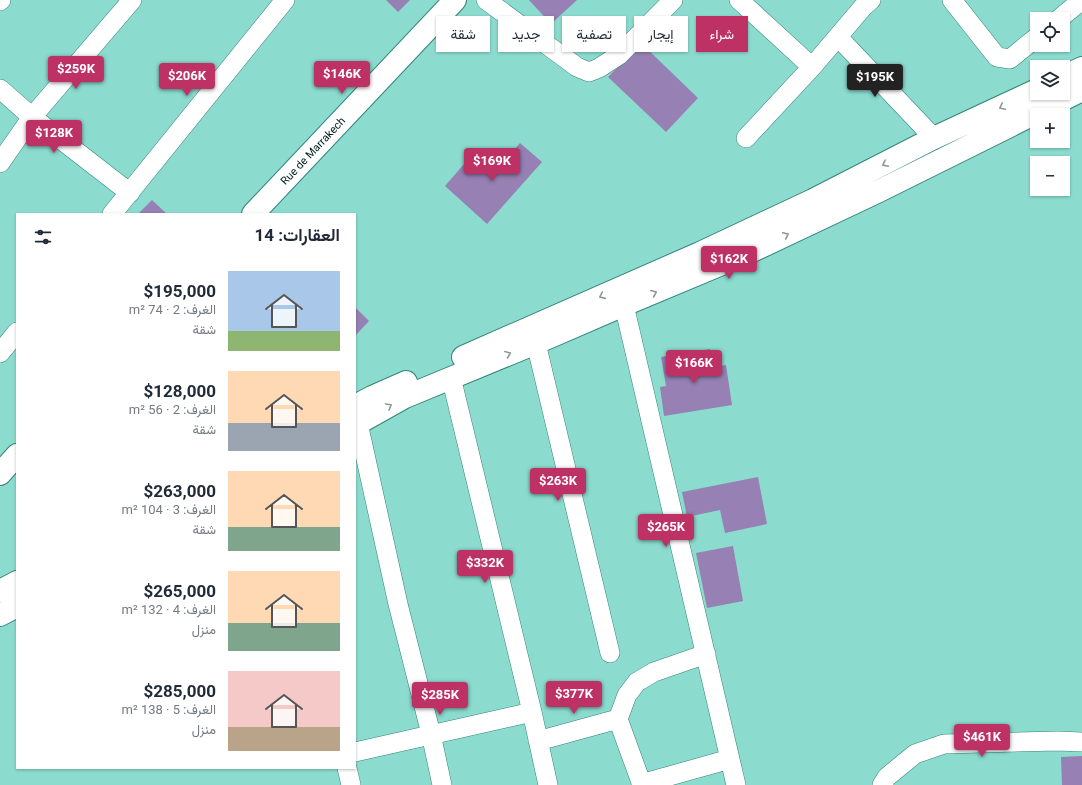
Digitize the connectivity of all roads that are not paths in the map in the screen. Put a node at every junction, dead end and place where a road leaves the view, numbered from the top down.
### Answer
1 (132, 0) edge
2 (285, 0) edge
3 (455, 0) edge
4 (486, 0) edge
5 (673, 0) edge
6 (739, 0) edge
7 (952, 0) edge
8 (1082, 0) edge
9 (863, 2) edge
10 (1067, 12) edge
11 (838, 37) junction
12 (1030, 43) edge
13 (812, 67) junction
14 (1082, 68) edge
15 (1070, 74) edge
16 (0, 89) edge
17 (1082, 90) edge
18 (1030, 93) edge
19 (32, 117) junction
20 (746, 138) dead end
21 (934, 138) junction
22 (0, 163) edge
23 (130, 193) junction
24 (113, 213) edge
25 (254, 213) edge
26 (624, 305) junction
27 (16, 333) edge
28 (536, 343) junction
29 (0, 353) edge
30 (451, 377) junction
31 (356, 418) edge
32 (16, 456) edge
33 (0, 474) edge
34 (16, 583) edge
35 (0, 591) edge
36 (16, 607) edge
37 (0, 615) edge
38 (610, 653) dead end
39 (706, 654) junction
40 (532, 712) junction
41 (618, 719) junction
42 (431, 734) junction
43 (538, 741) junction
44 (1082, 742) edge
45 (356, 752) edge
46 (730, 759) junction
47 (347, 769) edge
48 (641, 784) edge
49 (351, 785) edge
50 (442, 785) edge
51 (548, 785) edge
52 (736, 785) edge
53 (882, 785) edge

1 - 19 street
2 - 23 street
3 - 25 main road, Rue de Marrakech
4 - 5 street
6 - 13 street
7 - 12 street
8 - 10 street
9 - 11 street
11 - 13 street
11 - 21 street
13 - 20 street
14 - 15 main road
16 - 19 street
26 -> 17 main road
18 -> 21 main road
19 - 22 street
19 - 23 street
21 -> 31 main road
23 - 24 street
26 - 28 main road
26 - 39 street
27 - 29 street
30 -> 28 main road
28 - 38 street
31 -> 30 main road
30 - 40 street
31 - 42 street
32 - 33 main road
34 - 35 main road
36 - 37 main road
39 - 41 street
39 - 46 street
40 - 42 street
40 - 43 street
41 - 43 street
41 - 48 street
42 - 45 street
42 - 50 street
43 - 51 street
44 - 53 street
46 - 48 street
46 - 52 street
47 - 49 street

